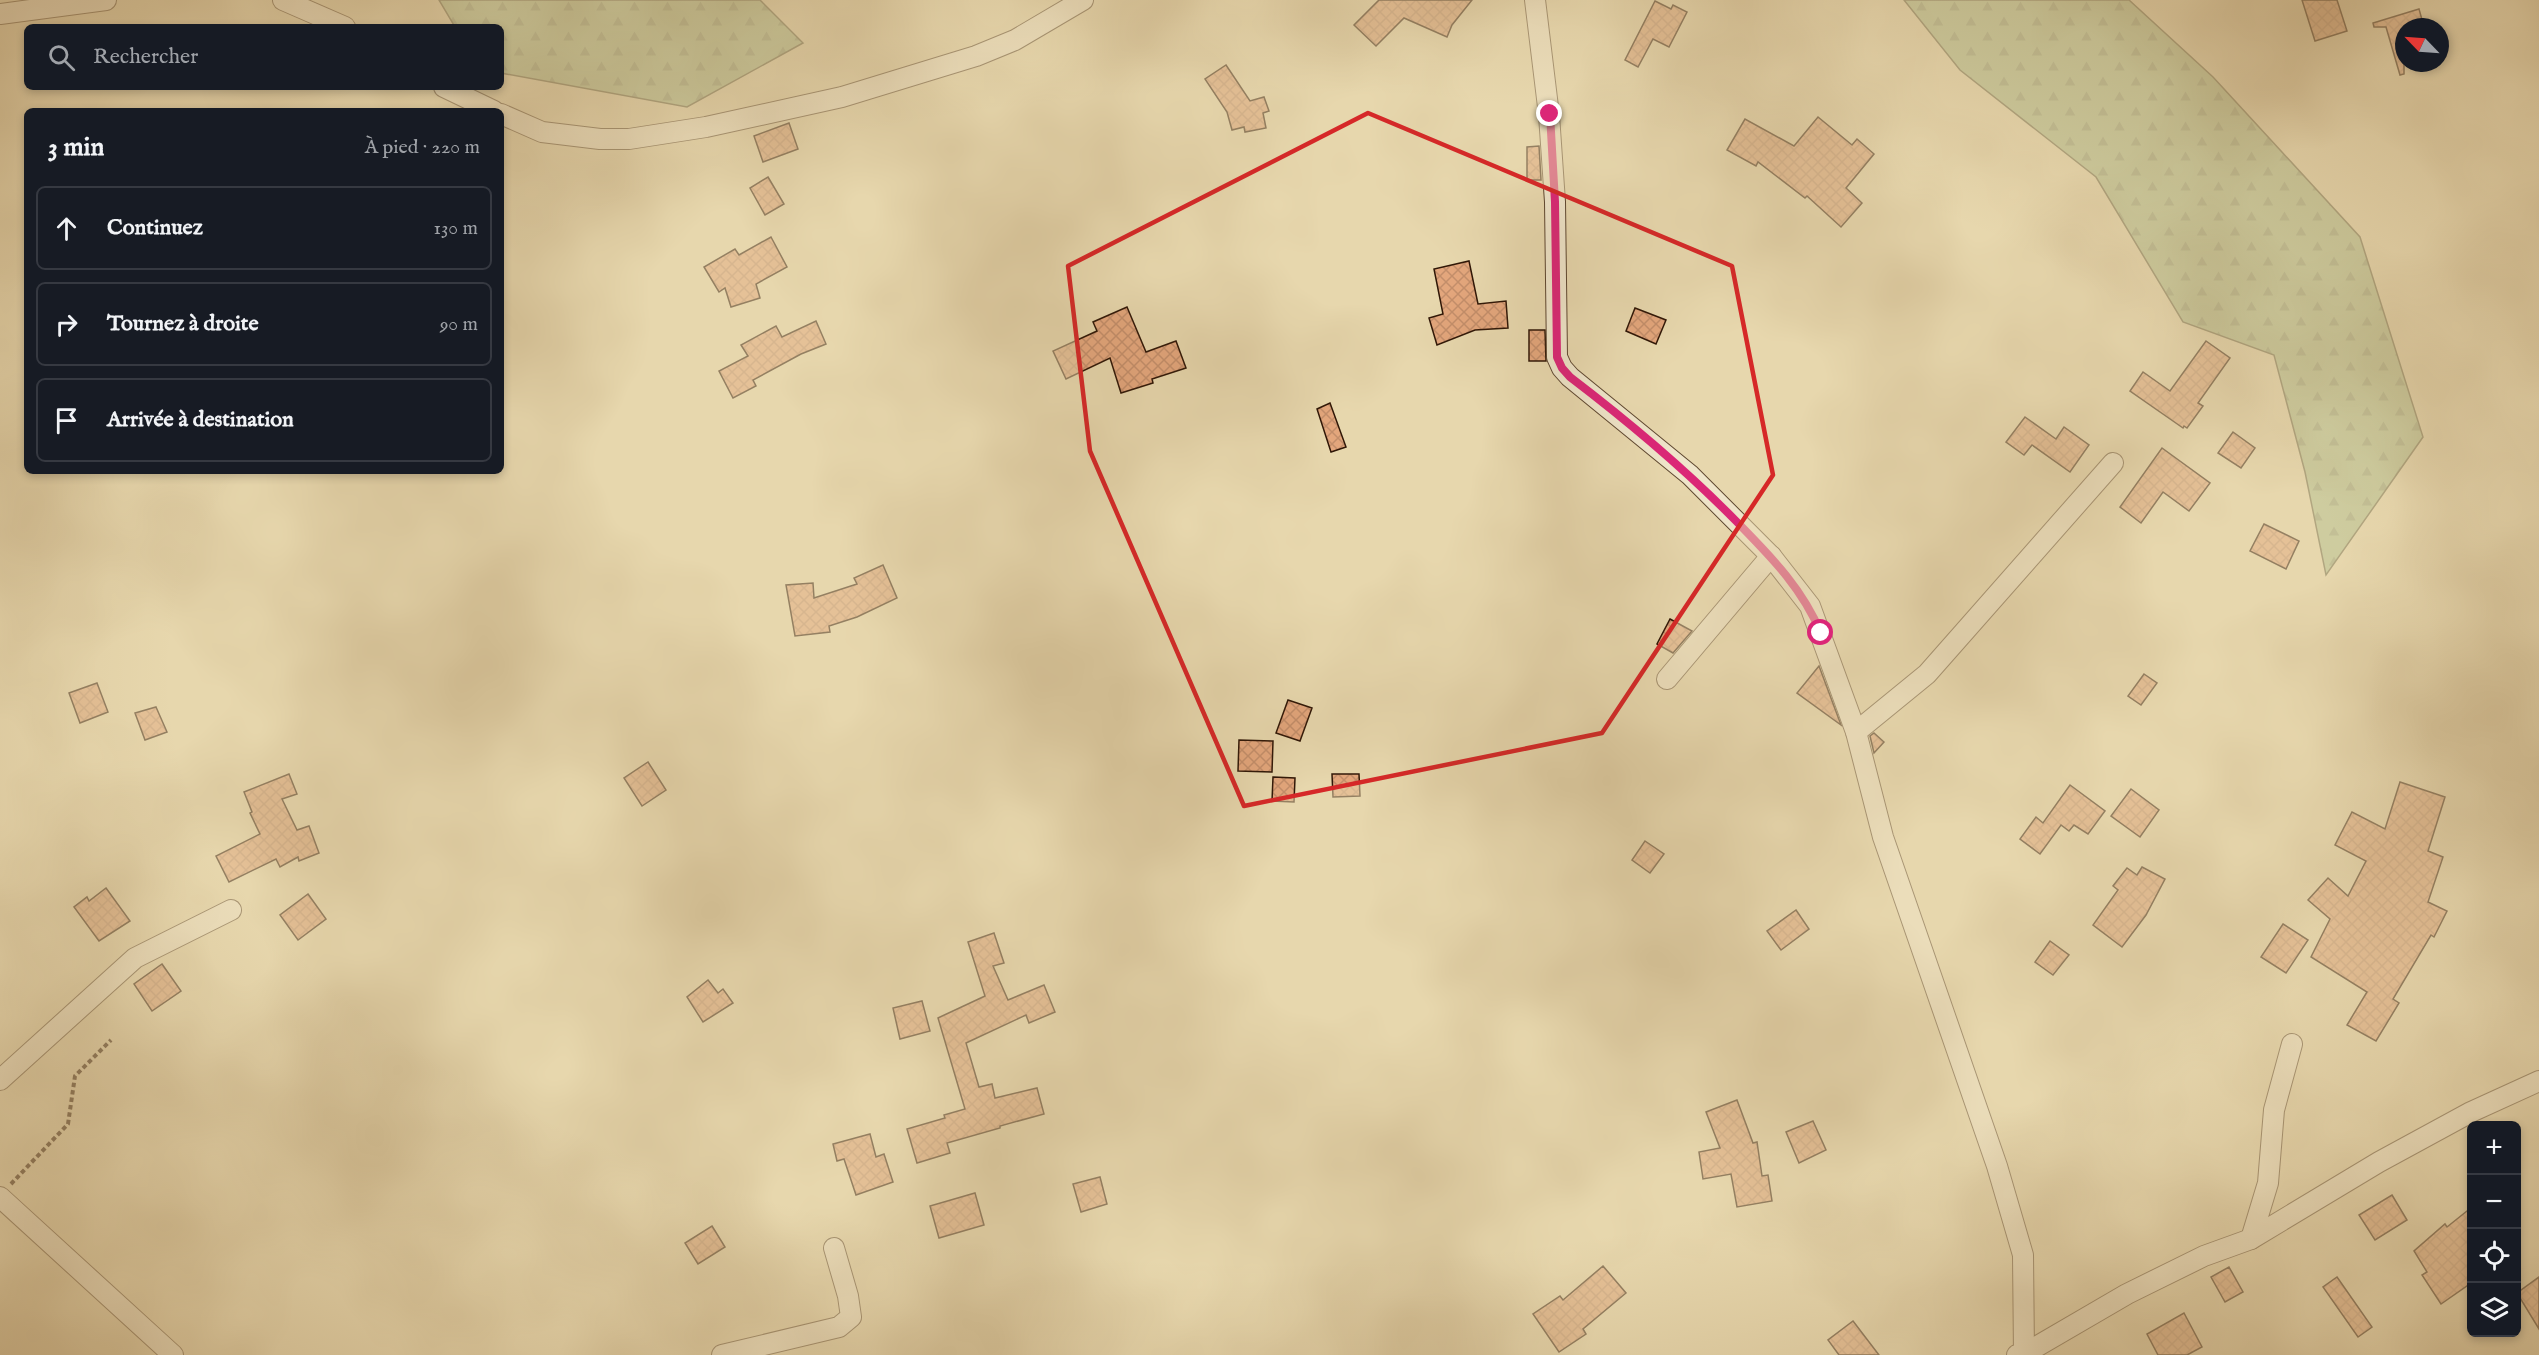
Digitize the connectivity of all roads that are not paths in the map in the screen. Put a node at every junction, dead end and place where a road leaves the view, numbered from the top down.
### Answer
1 (106, 0) edge
2 (283, 0) edge
3 (1083, 0) edge
4 (1535, 0) edge
5 (37, 5) edge
6 (0, 14) edge
7 (338, 24) edge
8 (450, 90) edge
9 (488, 108) edge
10 (504, 115) edge
11 (2113, 463) dead end
12 (1771, 556) junction
13 (1667, 679) dead end
14 (1856, 732) junction
15 (231, 910) dead end
16 (2292, 1044) dead end
17 (0, 1080) edge
18 (2539, 1081) edge
19 (4, 1192) edge
20 (2251, 1239) junction
21 (834, 1248) dead end
22 (2021, 1354) edge
23 (173, 1355) edge
24 (722, 1355) edge

1 - 5 street
2 - 7 street
3 - 10 street
4 - 12 street
5 - 6 street
8 - 9 street
11 - 14 street
12 - 13 street
12 - 14 street
14 - 22 street
15 - 17 street
16 - 20 street
18 - 20 street
19 - 23 street
20 - 22 street
21 - 24 street

